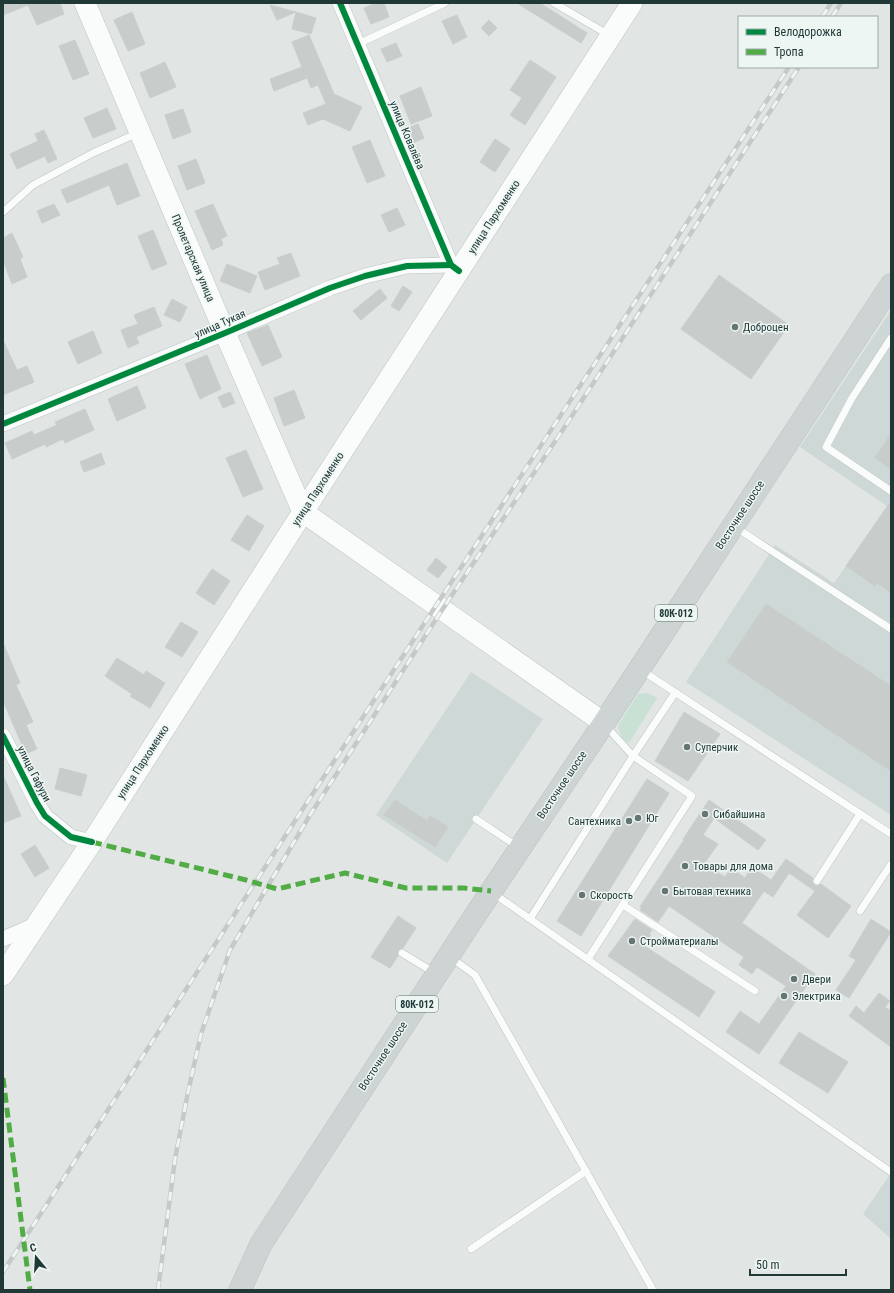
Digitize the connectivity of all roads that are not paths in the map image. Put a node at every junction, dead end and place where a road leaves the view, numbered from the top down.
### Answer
1 (85, 3) edge
2 (340, 3) edge
3 (445, 3) edge
4 (554, 3) edge
5 (632, 3) edge
6 (611, 36) junction
7 (358, 44) junction
8 (140, 132) junction
9 (3, 212) edge
10 (455, 268) junction
11 (891, 285) edge
12 (225, 333) junction
13 (891, 338) edge
14 (3, 424) edge
15 (891, 491) edge
16 (303, 512) junction
17 (734, 526) junction
18 (891, 628) edge
19 (639, 669) junction
20 (675, 693) junction
21 (604, 723) junction
22 (3, 736) edge
23 (633, 756) junction
24 (860, 814) junction
25 (476, 819) dead end
26 (891, 834) edge
27 (92, 842) junction
28 (520, 848) junction
29 (891, 864) edge
30 (817, 880) dead end
31 (491, 891) junction
32 (623, 905) junction
33 (860, 911) dead end
34 (530, 919) junction
35 (37, 924) junction
36 (3, 939) edge
37 (402, 953) dead end
38 (449, 956) junction
39 (588, 959) junction
40 (437, 974) junction
41 (3, 975) edge
42 (755, 991) dead end
43 (586, 1171) junction
44 (891, 1172) edge
45 (471, 1249) dead end
46 (240, 1290) edge
47 (653, 1290) edge

1 - 8 main road, Пролетарская улица
2 - 7 street, улица Ковалёва
3 - 7 lane
4 - 6 lane
5 - 6 main road, улица Пархоменко
6 - 10 main road, улица Пархоменко
7 - 10 street, улица Ковалёва
8 - 9 lane
8 - 12 main road, Пролетарская улица
10 - 12 street, улица Тукая
10 - 16 main road, улица Пархоменко
11 - 17 main road, Восточное шоссе / 80К-012
12 - 14 street, улица Тукая
12 - 16 main road, Пролетарская улица
13 - 15 lane
16 - 21 main road
16 - 27 main road, улица Пархоменко
17 - 18 lane
17 - 19 main road, Восточное шоссе / 80К-012
19 - 20 lane
19 - 21 main road, Восточное шоссе / 80К-012
20 - 23 lane
20 - 24 lane
21 - 23 lane
21 - 28 main road, Восточное шоссе / 80К-012
22 - 27 street, улица Гафури
23 - 32 lane
23 - 34 lane
24 - 26 lane
24 - 30 lane
25 - 28 lane
27 - 35 main road, улица Пархоменко
28 - 31 main road, Восточное шоссе / 80К-012
29 - 33 lane
31 - 34 lane
31 - 38 main road, Восточное шоссе / 80К-012
32 - 39 lane
32 - 42 lane
34 - 39 lane
35 - 36 street
35 - 41 main road, улица Пархоменко
37 - 40 lane
38 - 40 main road, Восточное шоссе / 80К-012
38 - 43 lane
39 - 44 lane
40 - 46 main road, Восточное шоссе / 80К-012
43 - 45 lane
43 - 47 lane

